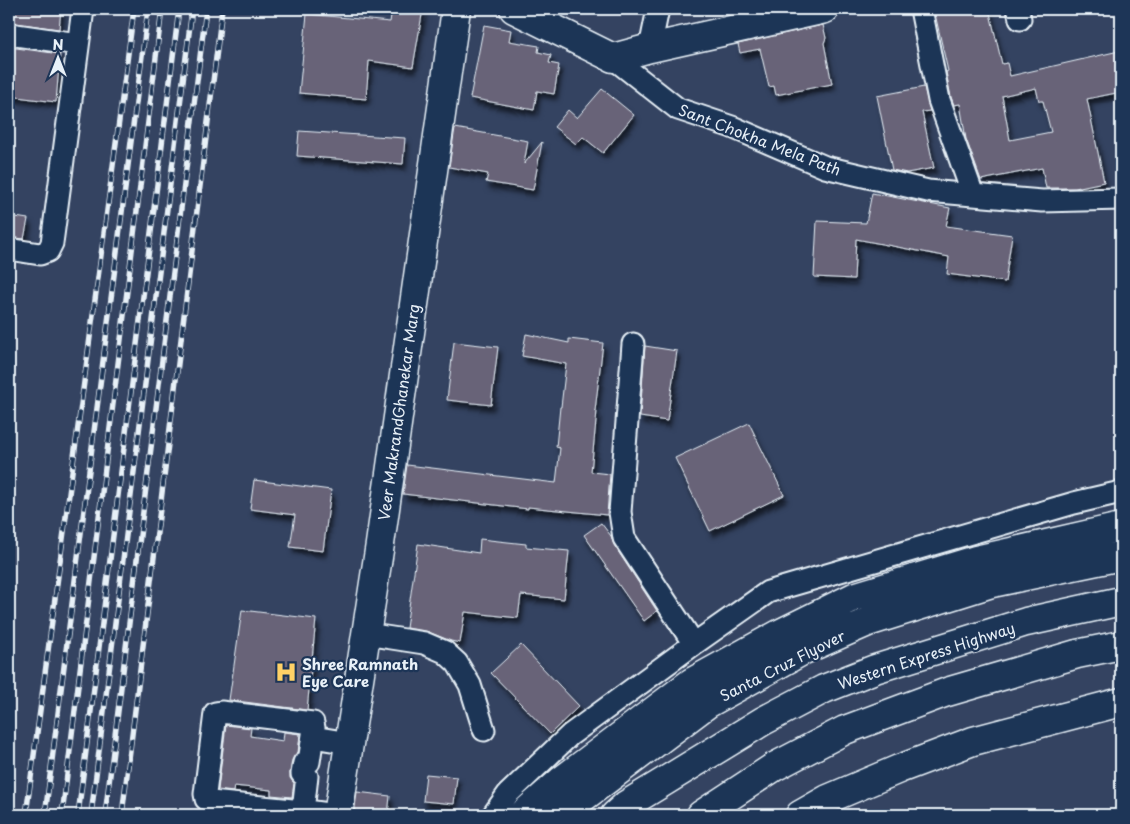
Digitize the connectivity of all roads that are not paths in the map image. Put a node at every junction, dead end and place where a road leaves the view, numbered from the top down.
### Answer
1 (83, 9) edge
2 (456, 9) edge
3 (514, 9) edge
4 (658, 9) edge
5 (825, 9) edge
6 (921, 9) edge
7 (9, 34) edge
8 (78, 44) junction
9 (650, 48) junction
10 (613, 58) junction
11 (973, 195) junction
12 (1121, 199) edge
13 (9, 249) edge
14 (633, 344) dead end
15 (1121, 492) edge
16 (1121, 527) edge
17 (1121, 556) edge
18 (1121, 601) edge
19 (366, 634) junction
20 (694, 644) junction
21 (1121, 645) edge
22 (1121, 702) edge
23 (484, 730) dead end
24 (313, 737) junction
25 (349, 743) junction
26 (568, 799) edge
27 (303, 811) junction
28 (337, 815) edge
29 (493, 815) edge
30 (522, 815) edge
31 (615, 815) edge
32 (701, 815) edge
33 (800, 815) edge

1 - 8 street
2 - 19 main road, Veer MakrandGhanekar Marg
3 - 10 main road, Sant Chokha Mela Path
4 - 9 street
5 - 9 main road
6 - 11 street
7 - 8 street
8 - 13 street
9 - 10 main road
10 - 11 street, Sant Chokha Mela Path
11 - 12 street, Sant Chokha Mela Path
14 - 20 street
15 - 20 street
16 - 26 main road
17 - 26 main road, Santa Cruz Flyover
18 - 31 main road, Western Express Highway
19 - 23 street
19 - 25 main road, Veer MakrandGhanekar Marg
20 - 29 street
21 - 32 main road
22 - 33 main road
24 - 25 street
24 - 27 street
24 - 27 street
25 - 28 main road, Veer MakrandGhanekar Marg
26 - 30 main road, Santa Cruz Flyover
27 - 28 street

